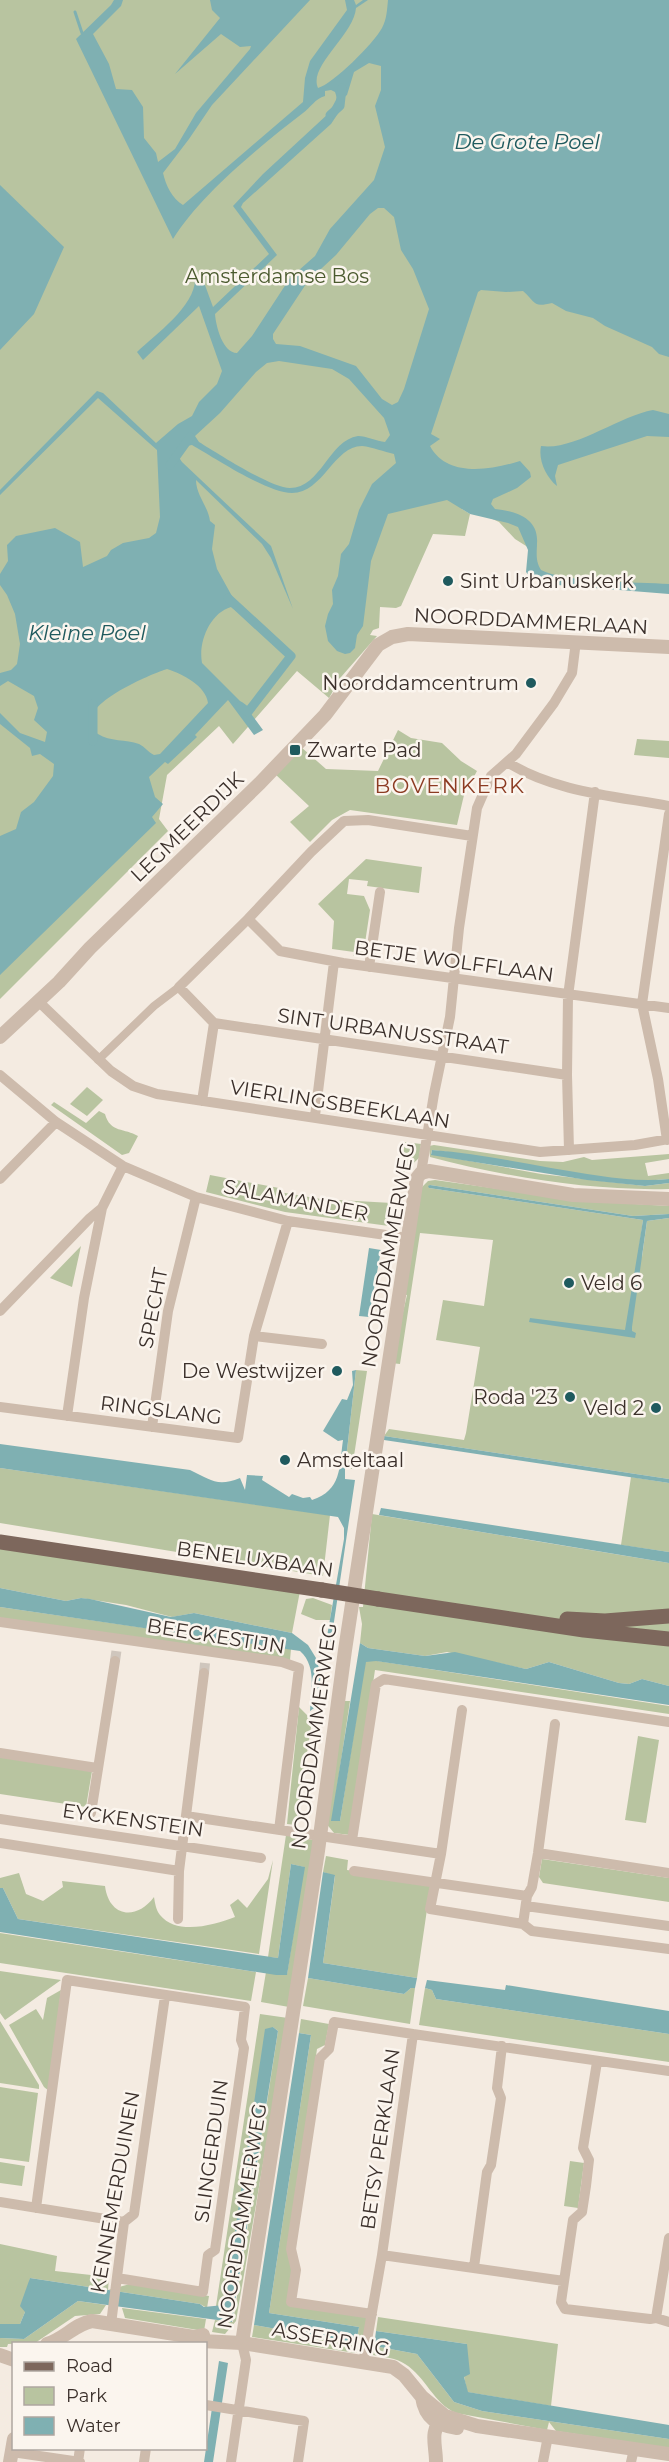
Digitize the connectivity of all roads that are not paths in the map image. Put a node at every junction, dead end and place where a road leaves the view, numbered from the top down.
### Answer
1 (392, 637) joint
2 (576, 641) junction
3 (669, 647) edge
4 (507, 762) junction
5 (595, 792) junction
6 (669, 807) edge
7 (669, 814) edge
8 (472, 836) junction
9 (380, 892) dead end
10 (248, 919) junction
11 (334, 962) junction
12 (369, 967) junction
13 (453, 979) junction
14 (179, 987) junction
15 (568, 996) junction
16 (38, 1001) junction
17 (642, 1004) junction
18 (669, 1008) edge
19 (214, 1023) junction
20 (0, 1036) edge
21 (323, 1040) junction
22 (441, 1057) junction
23 (98, 1060) junction
24 (567, 1074) junction
25 (0, 1075) edge
26 (202, 1101) junction
27 (315, 1116) junction
28 (56, 1122) junction
29 (428, 1135) junction
30 (668, 1140) edge
31 (569, 1150) junction
32 (123, 1166) junction
33 (425, 1172) junction
34 (0, 1179) edge
35 (196, 1197) junction
36 (669, 1199) edge
37 (102, 1208) junction
38 (288, 1221) junction
39 (407, 1238) junction
40 (0, 1311) edge
41 (254, 1336) junction
42 (322, 1344) dead end
43 (0, 1407) edge
44 (67, 1416) junction
45 (152, 1427) junction
46 (2, 1542) edge
47 (669, 1616) edge
48 (499, 1617) junction
49 (0, 1622) edge
50 (669, 1639) edge
51 (115, 1661) tunnel mouth
52 (205, 1663) junction
53 (465, 1692) junction
54 (558, 1706) junction
55 (669, 1722) edge
56 (0, 1754) edge
57 (98, 1768) junction
58 (91, 1813) dead end
59 (186, 1816) junction
60 (0, 1819) edge
61 (279, 1830) junction
62 (320, 1836) junction
63 (352, 1840) junction
64 (0, 1843) edge
65 (182, 1845) junction
66 (441, 1854) junction
67 (538, 1854) junction
68 (261, 1858) dead end
69 (179, 1871) junction
70 (354, 1871) dead end
71 (669, 1873) edge
72 (434, 1882) junction
73 (526, 1901) junction
74 (177, 1919) dead end
75 (523, 1924) junction
76 (669, 1926) edge
77 (669, 1949) edge
78 (165, 1996) junction
79 (413, 2034) junction
80 (502, 2046) junction
81 (597, 2062) junction
82 (669, 2071) edge
83 (0, 2202) edge
84 (36, 2208) junction
85 (124, 2222) junction
86 (669, 2238) edge
87 (382, 2255) junction
88 (474, 2267) junction
89 (564, 2281) junction
90 (116, 2283) junction
91 (372, 2314) junction
92 (656, 2318) junction
93 (669, 2322) edge
94 (111, 2324) junction
95 (54, 2342) edge
96 (242, 2343) junction
97 (363, 2363) junction
98 (207, 2405) edge
99 (239, 2412) junction
100 (442, 2422) junction
101 (548, 2436) junction
102 (12, 2451) edge
103 (669, 2454) edge
104 (633, 2455) edge
105 (436, 2460) edge
106 (79, 2462) edge
107 (231, 2462) edge
108 (298, 2462) edge
109 (543, 2462) edge

1 - 2 street, NOORDDAMMERLAAN
1 - 16 street, LEGMEERDIJK
2 - 3 street, NOORDDAMMERLAAN
2 - 4 street
4 - 5 street
4 - 8 street
5 - 6 street
5 - 15 street
7 - 17 street
8 - 10 street
8 - 13 street
9 - 12 street
10 - 11 street, BETJE WOLFFLAAN
10 - 14 street
11 - 12 street, BETJE WOLFFLAAN
11 - 21 street
12 - 13 street, BETJE WOLFFLAAN
13 - 15 street, BETJE WOLFFLAAN
13 - 22 street, NOORDDAMMERWEG
14 - 19 street
14 - 23 street
15 - 17 street, BETJE WOLFFLAAN
15 - 24 street
16 - 20 street, LEGMEERDIJK
16 - 23 street, VIERLINGSBEEKLAAN
17 - 18 street, BETJE WOLFFLAAN
17 - 30 street
19 - 21 street, SINT URBANUSSTRAAT
19 - 26 street
21 - 22 street, SINT URBANUSSTRAAT
21 - 27 street
22 - 24 street, SINT URBANUSSTRAAT
22 - 29 street, NOORDDAMMERWEG
23 - 26 street, VIERLINGSBEEKLAAN
24 - 31 street
25 - 28 street, SALAMANDER
26 - 27 street, VIERLINGSBEEKLAAN
27 - 29 street, VIERLINGSBEEKLAAN
28 - 32 street, SALAMANDER
28 - 34 street
29 - 31 street, VIERLINGSBEEKLAAN
29 - 33 street, NOORDDAMMERWEG
30 - 31 street, VIERLINGSBEEKLAAN
32 - 35 street, SALAMANDER
32 - 37 street
33 - 36 street
33 - 39 street, NOORDDAMMERWEG
35 - 38 street, SALAMANDER
35 - 45 street, SPECHT
37 - 40 street
37 - 44 street
38 - 39 street, SALAMANDER
38 - 41 street, RINGSLANG
39 - 62 street, NOORDDAMMERWEG
41 - 42 street
41 - 45 street, RINGSLANG
43 - 44 street, RINGSLANG
44 - 45 street, RINGSLANG
46 - 48 main road, BENELUXBAAN, bridge
47 - 48 main road, BENELUXBAAN
48 - 50 main road, BENELUXBAAN
49 - 52 street, BEECKESTIJN
51 - 57 street
52 - 59 street
52 - 61 street, BEECKESTIJN
53 - 54 street
53 - 63 street
53 - 66 street
54 - 55 street
54 - 67 street
56 - 57 street
57 - 58 street
59 - 61 street
59 - 65 street
60 - 65 street, EYCKENSTEIN
61 - 62 street
62 - 63 street
62 - 96 street, NOORDDAMMERWEG
63 - 66 street
64 - 69 street
65 - 68 street, EYCKENSTEIN
65 - 69 street
66 - 72 street
67 - 71 street
67 - 73 street
69 - 74 street
70 - 72 street
72 - 73 street
72 - 75 street
73 - 75 street
73 - 76 street
75 - 77 street
78 - 84 street
78 - 85 street, KENNEMERDUINEN
78 - 90 street, SLINGERDUIN
79 - 80 street, BETSY PERKLAAN
79 - 87 street, BETSY PERKLAAN
79 - 91 street
80 - 81 street, BETSY PERKLAAN
80 - 88 street
81 - 82 street, BETSY PERKLAAN
81 - 89 street
83 - 84 street
84 - 85 street
85 - 90 street, KENNEMERDUINEN
86 - 92 street
87 - 88 street
87 - 91 street, BETSY PERKLAAN
88 - 89 street
89 - 92 street
90 - 94 street, KENNEMERDUINEN
91 - 97 street, BETSY PERKLAAN
92 - 93 street
94 - 95 street, ASSERRING
94 - 96 street, ASSERRING
96 - 97 street, ASSERRING
96 - 99 street
97 - 100 street, ASSERRING
98 - 99 street
99 - 107 street
99 - 108 street
100 - 101 street
100 - 105 street
101 - 104 street
101 - 109 street
102 - 106 street
103 - 104 street

